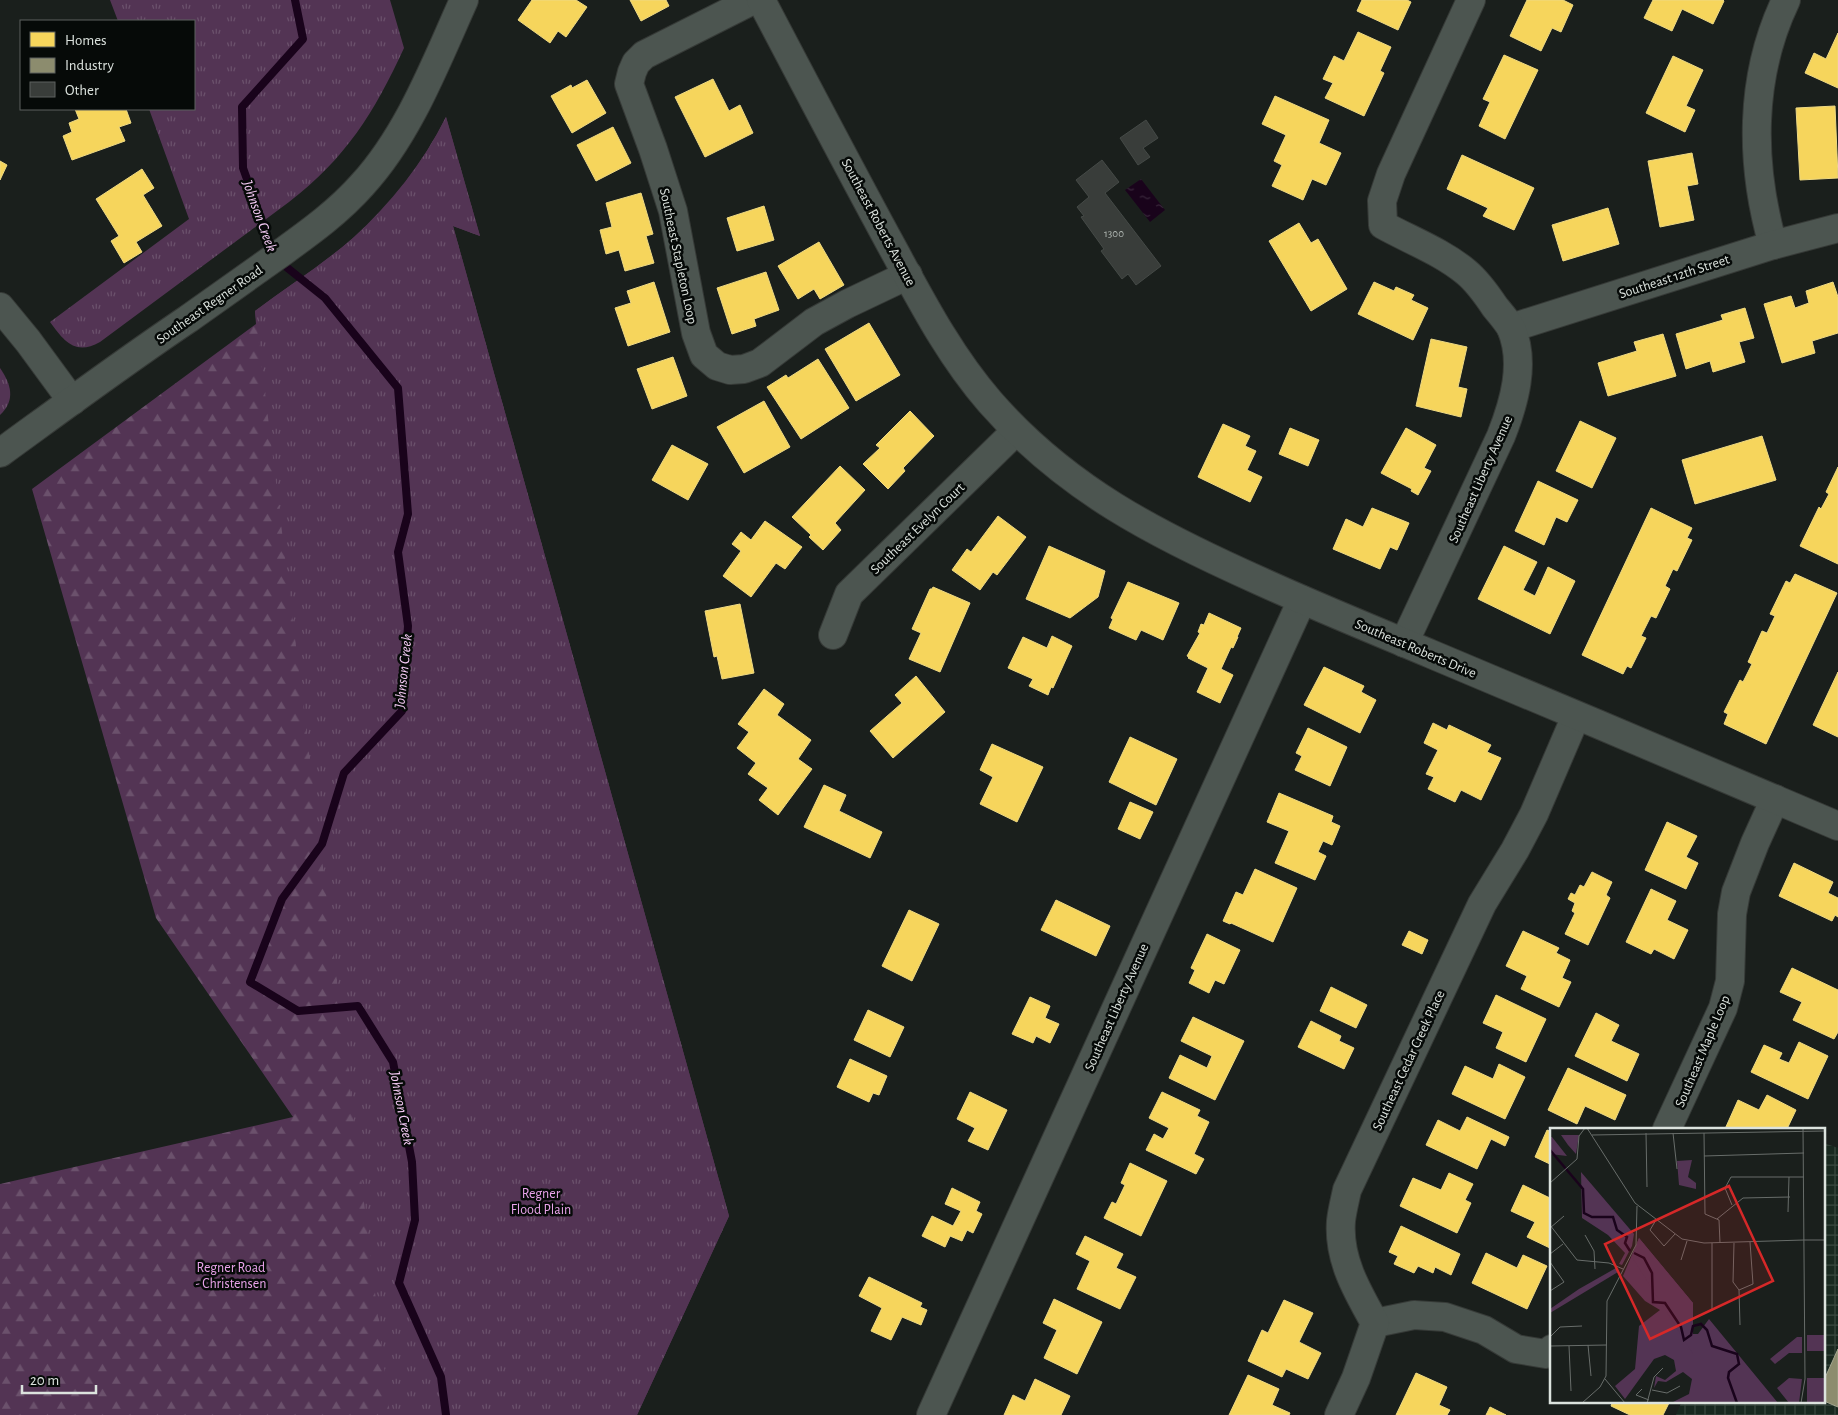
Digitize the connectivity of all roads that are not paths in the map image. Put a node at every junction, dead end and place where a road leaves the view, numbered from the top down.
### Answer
1 (464, 0) edge
2 (753, 0) edge
3 (761, 0) edge
4 (1471, 0) edge
5 (1786, 0) edge
6 (1838, 228) edge
7 (1773, 245) junction
8 (908, 275) junction
9 (0, 307) edge
10 (1511, 328) junction
11 (72, 400) junction
12 (1016, 431) junction
13 (0, 454) edge
14 (1302, 600) junction
15 (833, 635) dead end
16 (1404, 643) junction
17 (1576, 716) junction
18 (1775, 799) junction
19 (1838, 826) edge
20 (1667, 1128) edge
21 (1376, 1323) junction
22 (1550, 1351) edge
23 (931, 1415) edge
24 (1339, 1415) edge

1 - 11 street, Southeast Regner Road
2 - 8 street, Southeast Stapleton Loop
3 - 8 street, Southeast Roberts Avenue
4 - 10 street, Southeast Liberty Avenue
5 - 7 street
6 - 7 street, Southeast 12th Street
7 - 10 street, Southeast 12th Street
8 - 12 street, Southeast Roberts Avenue
9 - 11 street
10 - 16 street, Southeast Liberty Avenue
11 - 13 street, Southeast Regner Road
12 - 14 street, Southeast Roberts Drive
12 - 15 street, Southeast Evelyn Court
14 - 16 street, Southeast Roberts Drive
14 - 23 street, Southeast Liberty Avenue
16 - 17 street, Southeast Roberts Drive
17 - 18 street, Southeast Roberts Drive
17 - 21 street, Southeast Cedar Creek Place
18 - 19 street, Southeast Roberts Drive
18 - 20 street, Southeast Maple Loop
21 - 22 street
21 - 24 street

